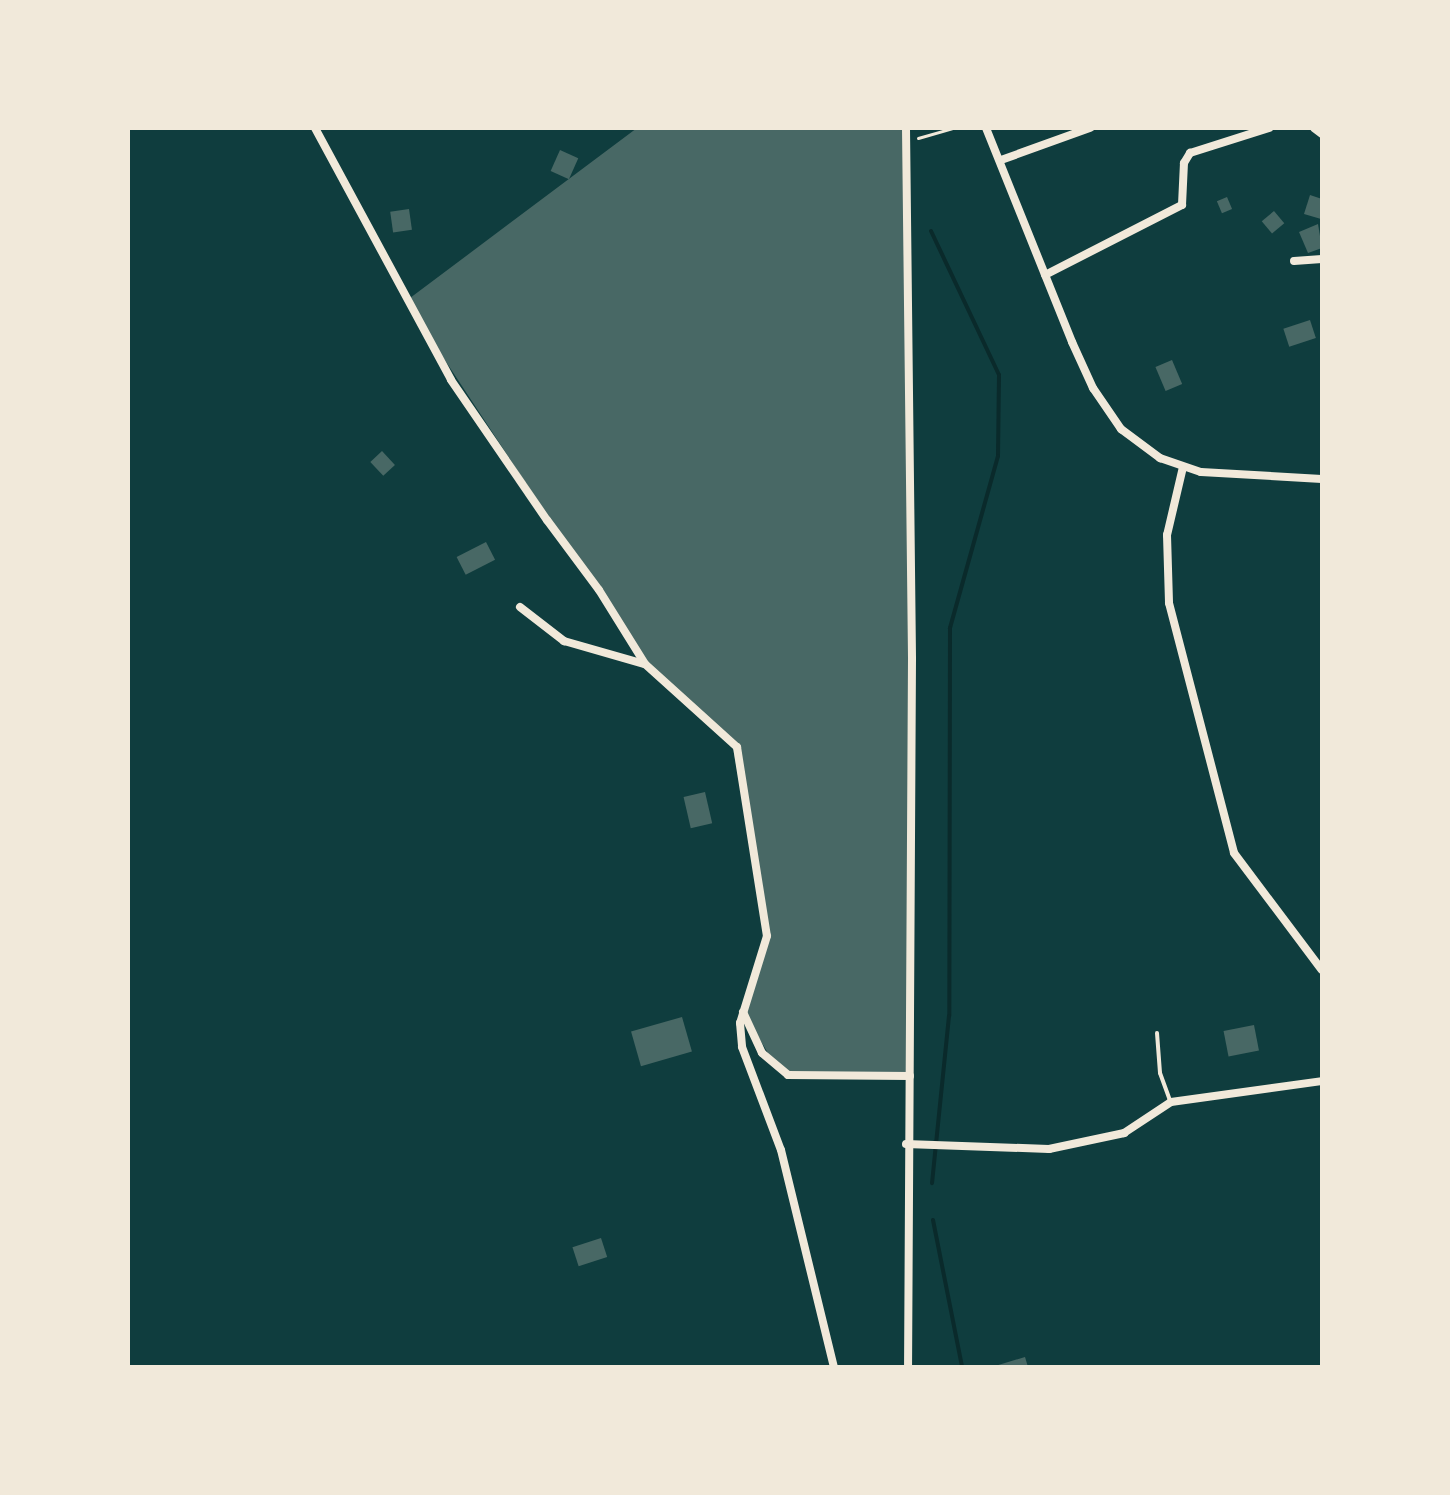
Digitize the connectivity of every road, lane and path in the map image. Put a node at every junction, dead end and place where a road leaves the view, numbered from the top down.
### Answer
1 (315, 128) edge
2 (906, 128) edge
3 (952, 128) edge
4 (986, 128) edge
5 (1090, 128) edge
6 (1269, 128) edge
7 (1314, 128) edge
8 (1322, 134) edge
9 (906, 142) junction
10 (1001, 160) junction
11 (1322, 259) edge
12 (1294, 261) dead end
13 (1045, 275) junction
14 (1183, 467) junction
15 (1322, 479) edge
16 (520, 607) dead end
17 (645, 664) junction
18 (1322, 970) edge
19 (743, 1011) junction
20 (1157, 1033) dead end
21 (910, 1076) junction
22 (1322, 1081) edge
23 (1171, 1102) junction
24 (906, 1144) junction
25 (834, 1367) edge
26 (908, 1367) edge

1 - 17 street
2 - 9 street
3 - 9 path
4 - 10 street
5 - 10 street
6 - 13 street
7 - 8 street
9 - 21 street
10 - 13 street
11 - 12 street
13 - 14 street
14 - 15 street
14 - 18 street
16 - 17 street
17 - 19 street
19 - 21 street
19 - 25 street
20 - 23 lane
21 - 24 street
22 - 23 street
23 - 24 street
24 - 26 street

